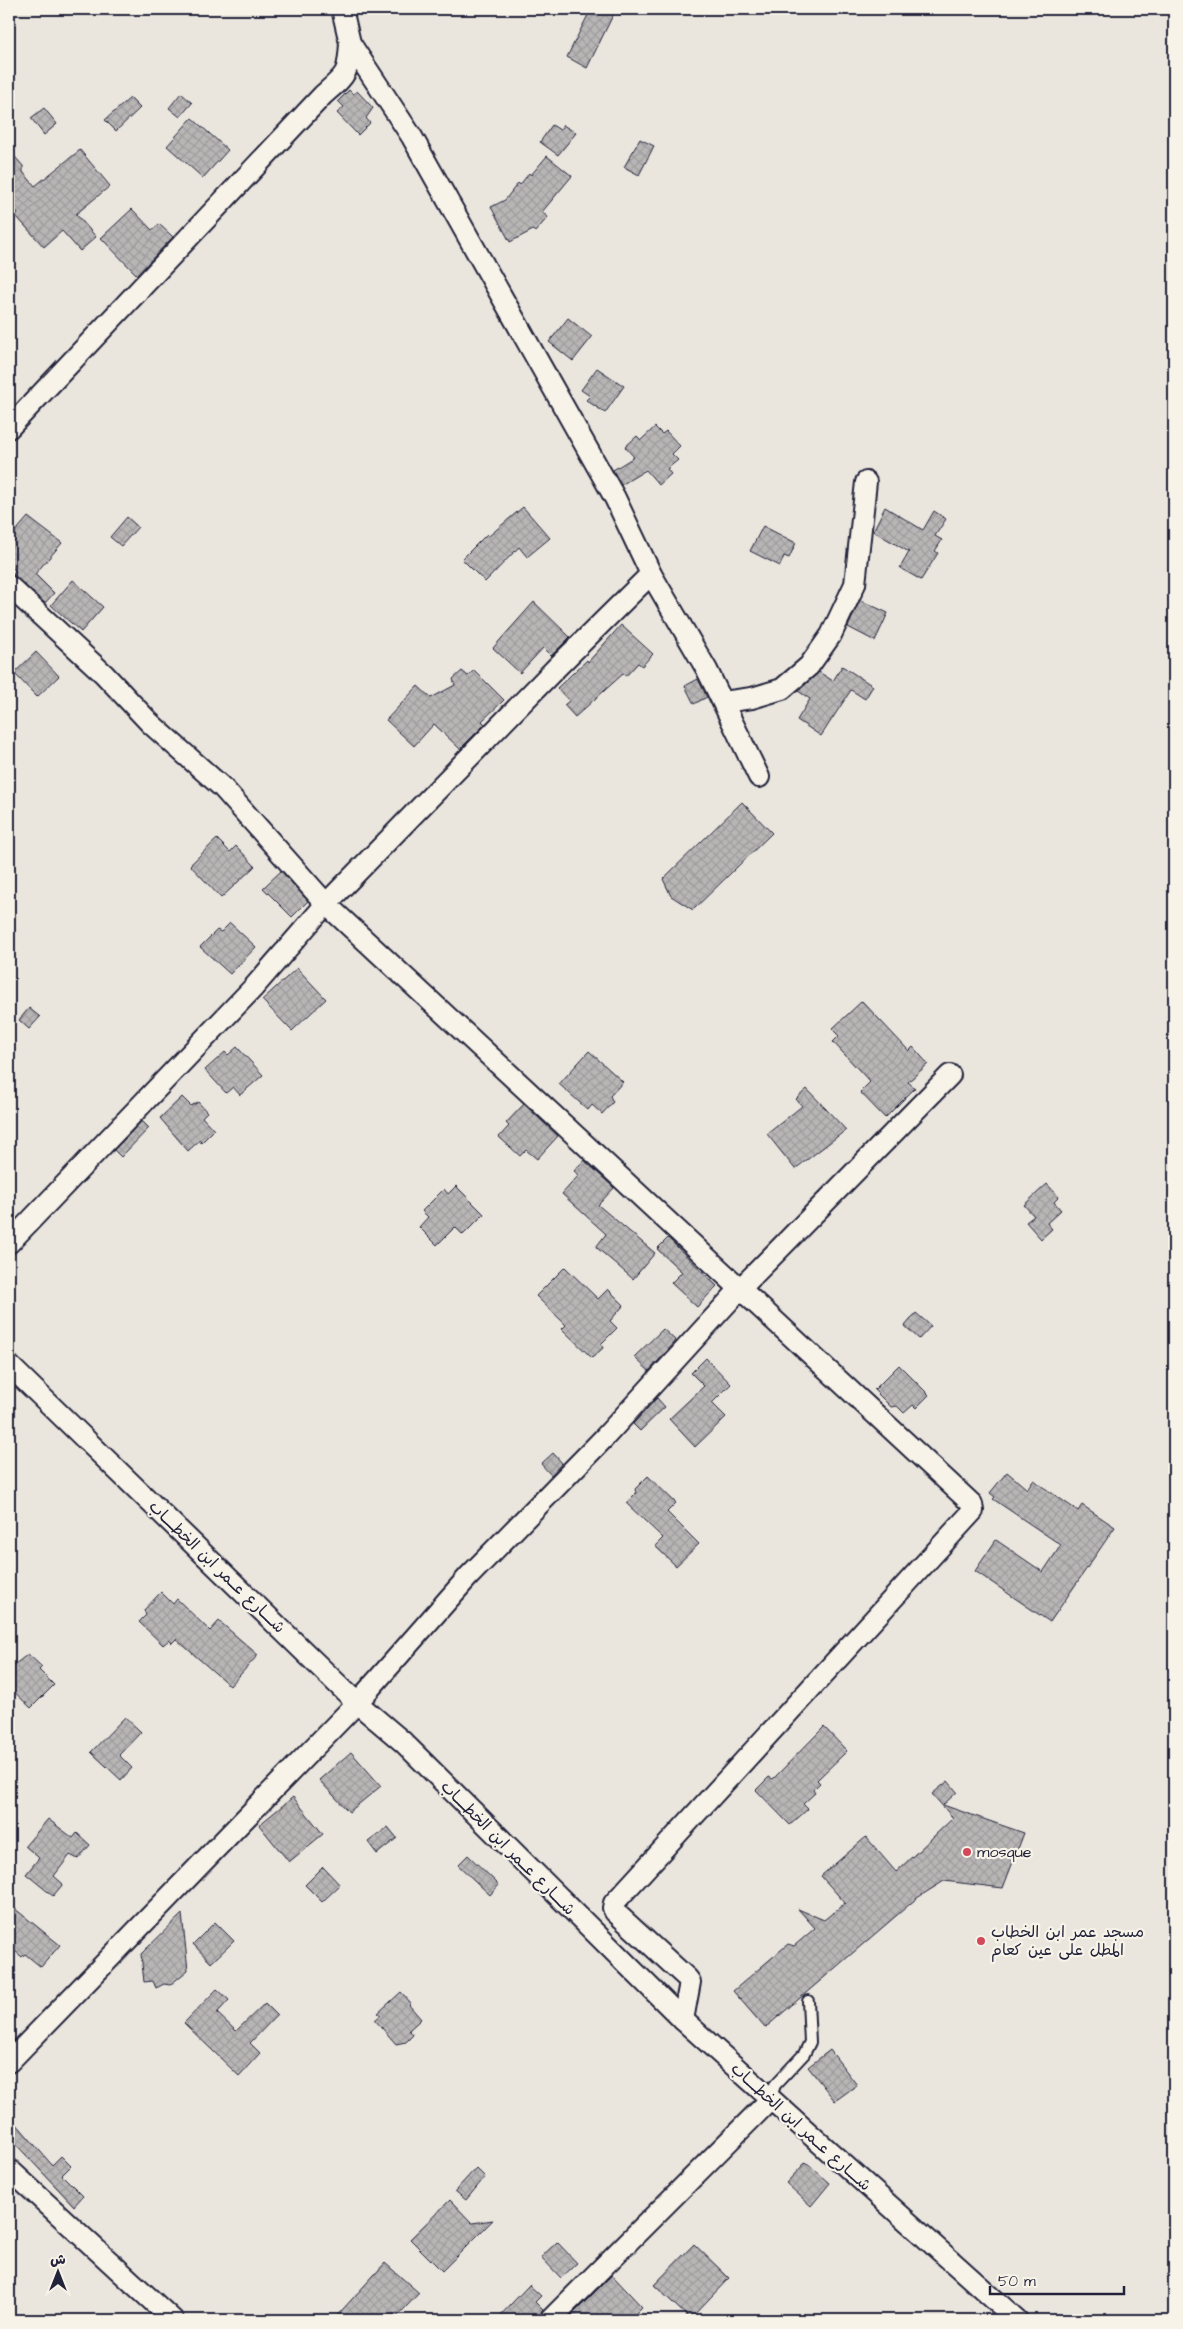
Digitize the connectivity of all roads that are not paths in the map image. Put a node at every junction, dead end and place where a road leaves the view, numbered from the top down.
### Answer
1 (342, 9) edge
2 (350, 43) junction
3 (9, 428) edge
4 (866, 482) dead end
5 (652, 574) junction
6 (9, 586) edge
7 (723, 702) junction
8 (759, 777) dead end
9 (326, 904) junction
10 (950, 1075) dead end
11 (9, 1243) edge
12 (740, 1289) junction
13 (9, 1365) edge
14 (358, 1703) junction
15 (808, 2001) dead end
16 (682, 2020) junction
17 (9, 2062) edge
18 (770, 2100) junction
19 (9, 2169) edge
20 (174, 2320) edge
21 (550, 2320) edge
22 (1017, 2320) edge

1 - 2 street
2 - 3 street
2 - 5 street
4 - 7 street
5 - 7 street
5 - 9 street
6 - 9 street
7 - 8 street
9 - 11 street
9 - 12 street
10 - 12 street
12 - 14 street
12 - 16 street
13 - 14 street, شــــارع عــمر ابن الخطــــاب
14 - 16 street, شــــارع عــمر ابن الخطــــاب
14 - 17 street
15 - 18 lane
16 - 18 street, شــــارع عــمر ابن الخطــــاب
18 - 21 street
18 - 22 street, شــــارع عــمر ابن الخطــــاب
19 - 20 street

